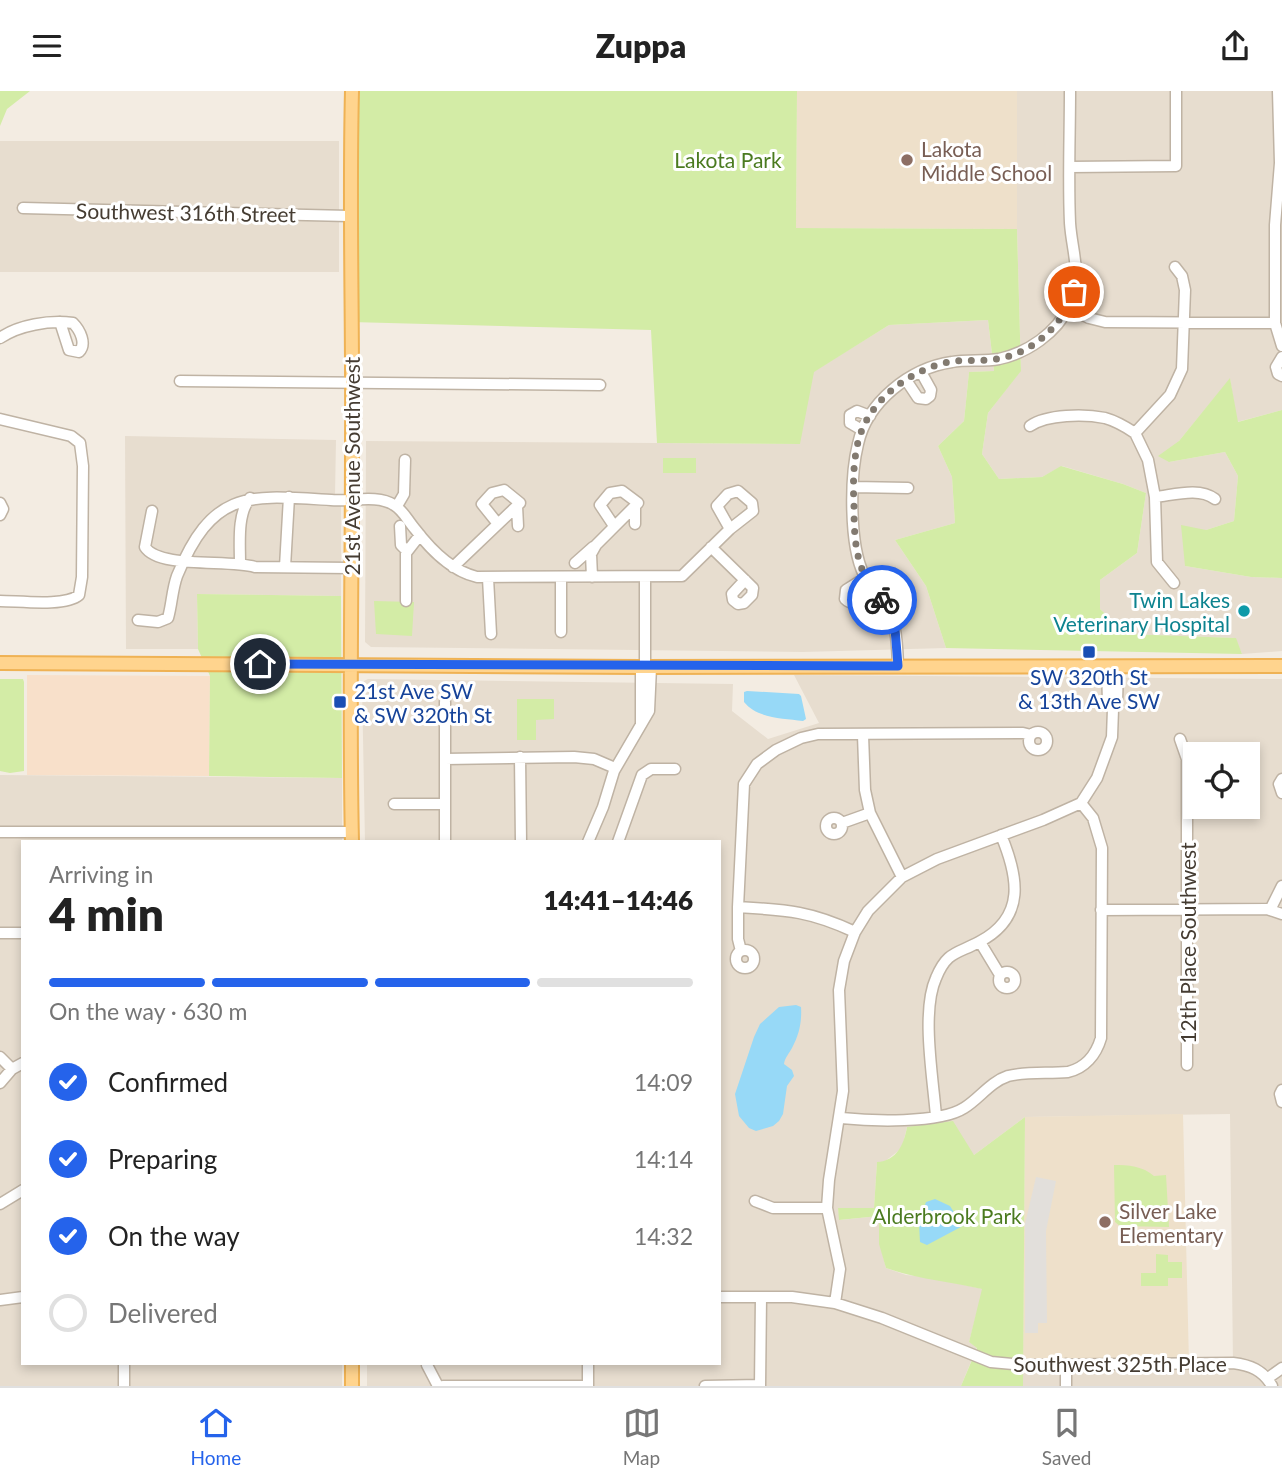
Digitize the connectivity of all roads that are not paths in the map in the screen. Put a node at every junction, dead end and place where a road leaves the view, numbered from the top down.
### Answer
1 (352, 91) edge
2 (1070, 91) edge
3 (1176, 91) edge
4 (1278, 91) edge
5 (1070, 167) junction
6 (23, 208) dead end
7 (349, 216) junction
8 (1279, 261) edge
9 (1175, 267) dead end
10 (1069, 307) junction
11 (60, 322) dead end
12 (1275, 323) junction
13 (1185, 324) junction
14 (0, 338) edge
15 (1282, 346) edge
16 (1282, 357) edge
17 (921, 372) junction
18 (1282, 376) edge
19 (906, 380) junction
20 (180, 381) dead end
21 (352, 382) junction
22 (600, 385) dead end
23 (870, 416) junction
24 (0, 419) edge
25 (1031, 426) dead end
26 (862, 430) junction
27 (1135, 433) junction
28 (405, 460) dead end
29 (853, 487) junction
30 (908, 488) dead end
31 (289, 497) junction
32 (1155, 497) junction
33 (250, 498) junction
34 (1215, 499) dead end
35 (351, 500) junction
36 (0, 503) edge
37 (397, 506) junction
38 (517, 506) junction
39 (635, 507) junction
40 (152, 511) dead end
41 (0, 515) edge
42 (498, 524) junction
43 (635, 524) dead end
44 (400, 526) dead end
45 (518, 526) dead end
46 (614, 526) junction
47 (730, 529) dead end
48 (420, 535) junction
49 (596, 545) junction
50 (711, 547) junction
51 (407, 551) junction
52 (184, 562) junction
53 (240, 562) junction
54 (575, 563) dead end
55 (285, 567) junction
56 (453, 567) junction
57 (351, 568) junction
58 (488, 577) junction
59 (561, 577) junction
60 (592, 577) junction
61 (645, 577) junction
62 (865, 578) junction
63 (745, 580) dead end
64 (1174, 583) dead end
65 (874, 591) junction
66 (0, 601) edge
67 (406, 601) dead end
68 (138, 620) dead end
69 (561, 632) dead end
70 (491, 634) dead end
71 (0, 663) edge
72 (350, 665) junction
73 (898, 666) junction
74 (1282, 666) edge
75 (646, 667) junction
76 (1113, 667) junction
77 (444, 702) dead end
78 (863, 735) junction
79 (1031, 736) dead end
80 (1180, 740) dead end
81 (520, 757) junction
82 (444, 759) junction
83 (615, 768) junction
84 (675, 769) dead end
85 (1282, 779) edge
86 (1282, 793) edge
87 (1081, 803) junction
88 (394, 804) dead end
89 (444, 804) junction
90 (870, 813) junction
91 (842, 823) dead end
92 (0, 832) edge
93 (1001, 835) junction
94 (352, 837) edge
95 (444, 840) edge
96 (521, 840) edge
97 (589, 840) edge
98 (619, 840) edge
99 (902, 877) junction
100 (1282, 886) edge
101 (738, 907) junction
102 (1188, 909) junction
103 (1101, 910) junction
104 (1270, 910) junction
105 (1282, 914) edge
106 (855, 932) junction
107 (0, 933) edge
108 (21, 933) edge
109 (979, 942) junction
110 (741, 951) dead end
111 (1000, 975) dead end
112 (0, 1057) edge
113 (21, 1064) edge
114 (1187, 1065) dead end
115 (12, 1069) junction
116 (0, 1083) edge
117 (1282, 1090) edge
118 (1282, 1102) edge
119 (936, 1116) junction
120 (841, 1118) junction
121 (21, 1191) edge
122 (755, 1201) dead end
123 (0, 1204) edge
124 (827, 1208) junction
125 (21, 1297) edge
126 (721, 1297) edge
127 (761, 1297) junction
128 (0, 1300) edge
129 (835, 1303) junction
130 (1066, 1364) junction
131 (124, 1365) edge
132 (352, 1365) edge
133 (588, 1365) edge
134 (427, 1366) dead end
135 (1282, 1368) edge
136 (1270, 1382) edge
137 (504, 1385) edge
138 (760, 1385) edge
139 (124, 1386) edge
140 (352, 1386) edge
141 (441, 1386) edge
142 (588, 1386) edge
143 (705, 1386) edge
144 (1066, 1386) edge

1 - 7 main road, 21st Avenue Southwest
2 - 5 street
3 - 5 street
4 - 8 street
5 - 10 street
6 - 7 street, Southwest 316th Street
7 - 21 main road, 21st Avenue Southwest
8 - 12 street
9 - 13 street
10 - 13 street
10 - 17 street
11 - 14 street
12 - 13 street
12 - 15 street
13 - 27 street
16 - 18 street
17 - 19 street
17 - 19 street
19 - 23 street
20 - 21 street
21 - 22 street
21 - 35 main road, 21st Avenue Southwest
23 - 26 street
23 - 26 street
24 - 66 street
25 - 27 street
26 - 29 street
27 - 32 street
28 - 37 street
29 - 30 street
29 - 62 street
31 - 33 street
31 - 35 street
31 - 55 street
32 - 34 street
32 - 64 street
33 - 52 street
33 - 53 street
35 - 37 street
35 - 57 main road, 21st Avenue Southwest
36 - 41 street
37 - 48 street
38 - 42 street
38 - 42 street
38 - 45 street
39 - 43 street
39 - 46 street
39 - 46 street
40 - 52 street
42 - 56 street
44 - 51 street
46 - 49 street
47 - 50 street
48 - 51 street
48 - 56 street
49 - 54 street
49 - 60 street
50 - 61 street
50 - 63 street
51 - 67 street
52 - 53 street
52 - 68 street
53 - 55 street
55 - 57 street
56 - 58 street
57 - 72 main road, 21st Avenue Southwest
58 - 59 street
58 - 70 street
59 - 60 street
59 - 69 street
60 - 61 street
61 - 75 street
62 - 65 street
62 - 65 street
65 - 73 street
71 - 72 main road
72 - 75 main road
72 - 94 main road, 21st Avenue Southwest
73 - 75 main road
73 - 76 main road
74 - 76 main road
75 - 83 street
76 - 87 street
77 - 82 street
78 - 79 street
78 - 90 street
78 - 101 street
80 - 102 street, 12th Place Southwest
81 - 82 street
81 - 83 street
81 - 96 street
82 - 89 street
83 - 97 street
84 - 98 street
85 - 86 street
87 - 93 street
87 - 103 street
88 - 89 street
89 - 95 street
90 - 91 street
90 - 99 street
92 - 94 street
93 - 99 street
93 - 109 street
99 - 106 street
100 - 104 street
101 - 106 street
101 - 110 street
102 - 103 street
102 - 104 street
102 - 114 street, 12th Place Southwest
103 - 119 street
104 - 105 street
106 - 120 street
107 - 108 street
109 - 111 street
109 - 119 street
112 - 115 street
113 - 115 street
115 - 116 street
117 - 118 street
119 - 120 street
120 - 124 street
121 - 123 street
122 - 124 street
124 - 129 street
125 - 128 street
126 - 127 street, Southwest 325th Place
127 - 129 street, Southwest 325th Place
127 - 138 street
129 - 130 street, Southwest 325th Place
130 - 136 street, Southwest 325th Place
130 - 144 street
131 - 139 street
132 - 140 main road
133 - 142 street
134 - 141 street
135 - 136 street
137 - 141 street
137 - 142 street
138 - 143 street

